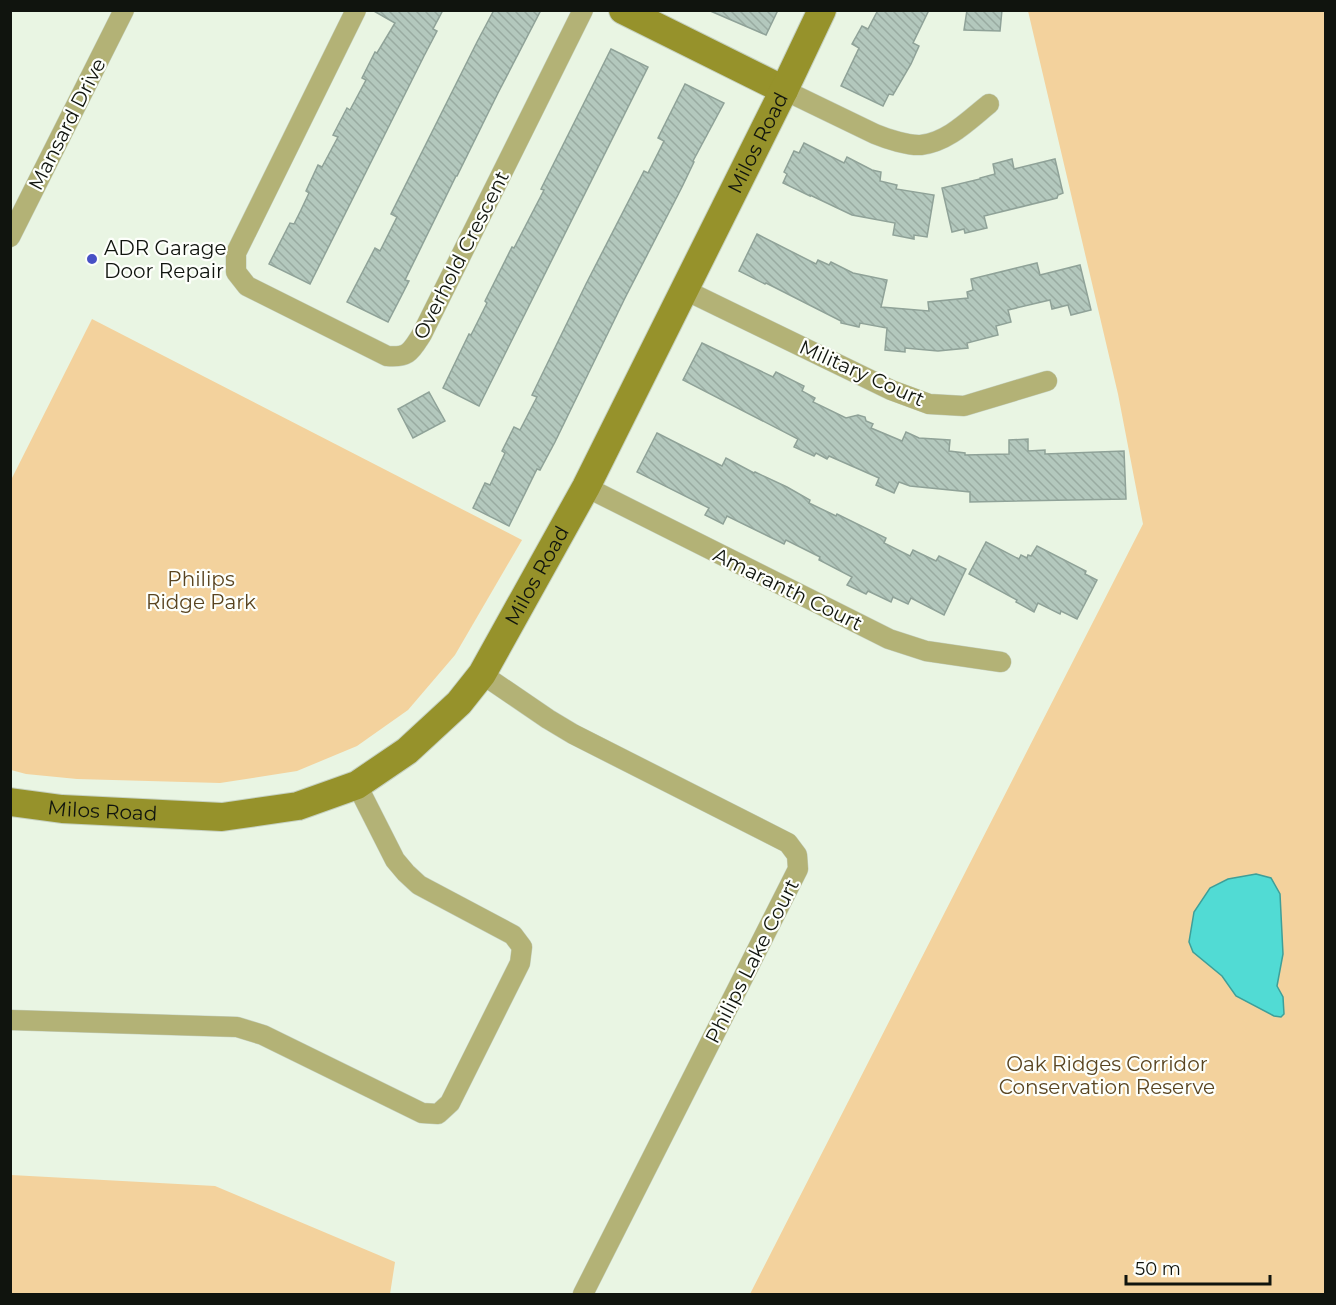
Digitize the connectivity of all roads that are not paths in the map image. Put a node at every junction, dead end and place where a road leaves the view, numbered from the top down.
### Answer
1 (124, 10) edge
2 (356, 10) edge
3 (583, 10) edge
4 (622, 10) edge
5 (822, 10) edge
6 (784, 90) junction
7 (989, 104) dead end
8 (10, 237) edge
9 (685, 290) junction
10 (1047, 381) dead end
11 (586, 487) junction
12 (1001, 662) dead end
13 (482, 674) junction
14 (357, 785) junction
15 (10, 802) edge
16 (10, 1020) edge
17 (583, 1294) edge

1 - 8 street, Mansard Drive
2 - 3 street, Overhold Crescent
4 - 6 street
5 - 6 street, Milos Road
6 - 7 street
6 - 9 street, Milos Road
9 - 10 street, Military Court
9 - 11 street, Milos Road
11 - 12 street, Amaranth Court
11 - 13 street, Milos Road
13 - 14 street, Milos Road
13 - 17 street, Philips Lake Court
14 - 15 street, Milos Road
14 - 16 street

